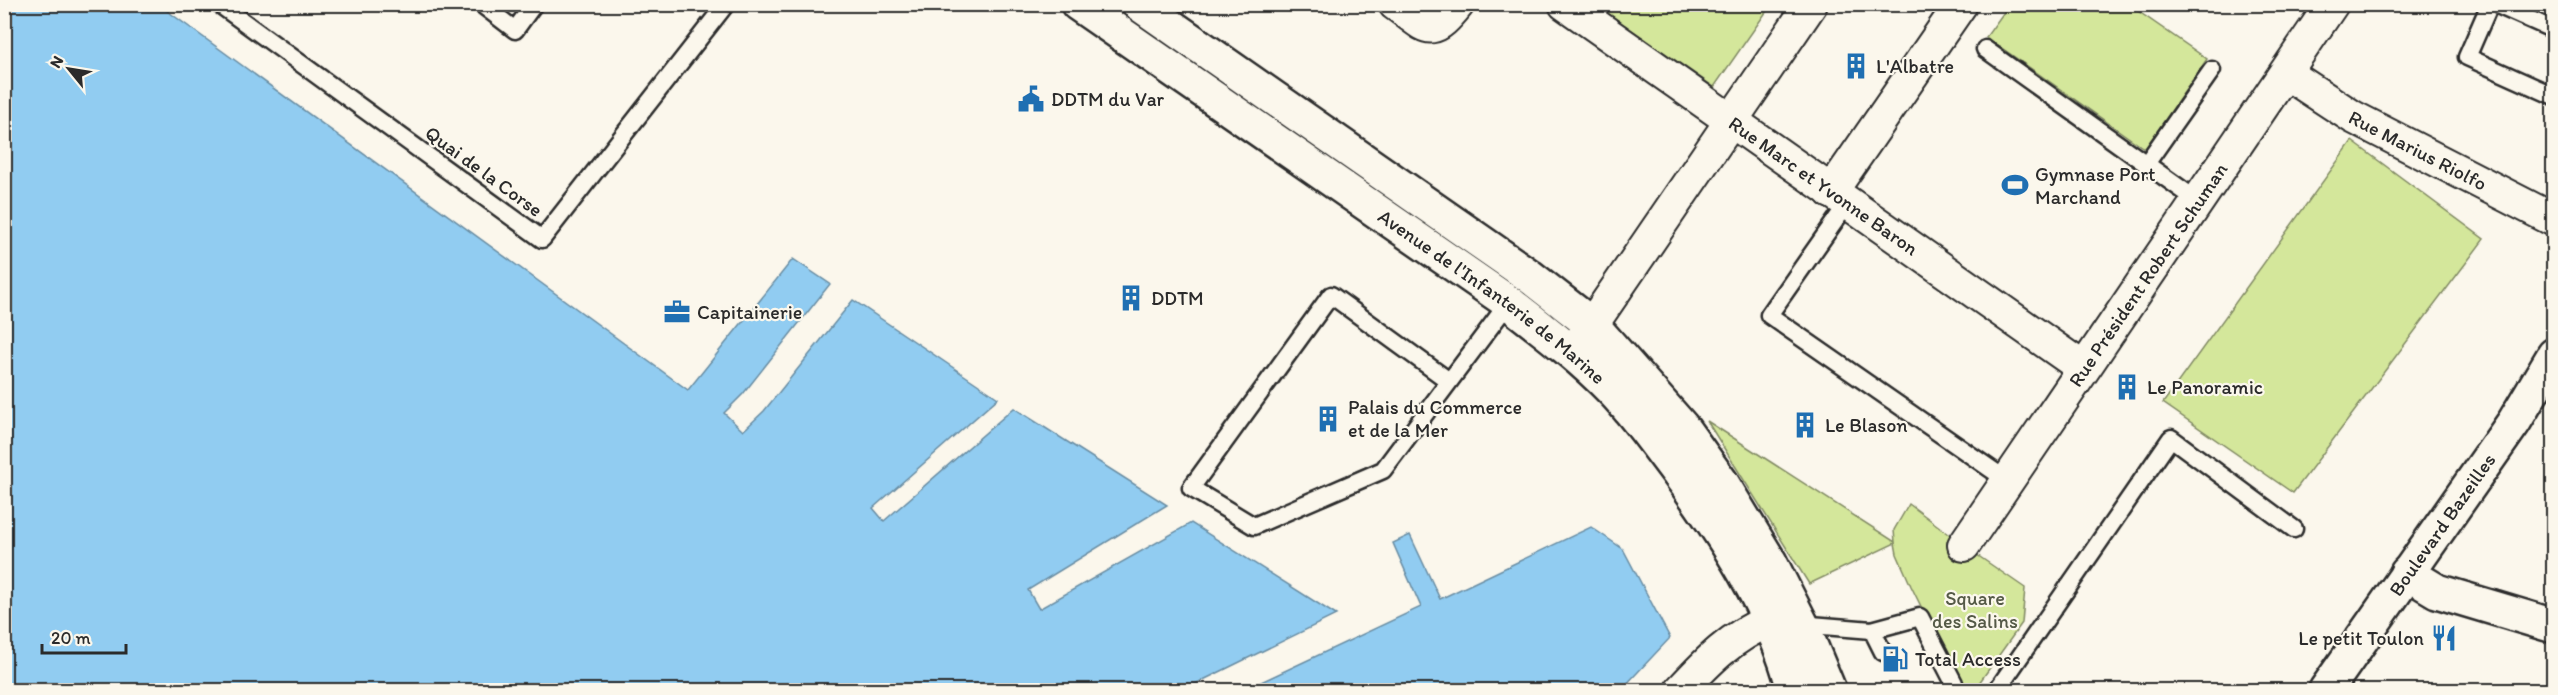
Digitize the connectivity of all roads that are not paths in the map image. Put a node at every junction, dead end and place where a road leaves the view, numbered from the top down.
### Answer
1 (219, 4) edge
2 (481, 4) edge
3 (534, 4) edge
4 (726, 4) edge
5 (1078, 4) edge
6 (1139, 4) edge
7 (1395, 4) edge
8 (1458, 4) edge
9 (1565, 4) edge
10 (1812, 4) edge
11 (1960, 4) edge
12 (2332, 4) edge
13 (2490, 4) edge
14 (2495, 4) edge
15 (2553, 30) edge
16 (1984, 49) dead end
17 (2212, 70) dead end
18 (2286, 73) junction
19 (2553, 96) edge
20 (1730, 122) junction
21 (2146, 164) junction
22 (1839, 198) junction
23 (2198, 201) junction
24 (2553, 220) edge
25 (1528, 275) junction
26 (1508, 302) junction
27 (1592, 325) junction
28 (1572, 352) junction
29 (2553, 355) edge
30 (2083, 368) junction
31 (1449, 381) junction
32 (2008, 481) junction
33 (2294, 529) dead end
34 (1964, 545) dead end
35 (2407, 573) junction
36 (1768, 621) junction
37 (1802, 625) junction
38 (2553, 626) edge
39 (1872, 630) junction
40 (1883, 652) dead end
41 (1681, 690) edge
42 (1794, 690) edge
43 (1829, 690) edge
44 (1953, 690) edge
45 (1997, 690) edge
46 (2326, 690) edge

1 - 4 lane, Quai de la Corse
2 - 3 lane
5 - 26 main road, Avenue de l'Infanterie de Marine
6 - 25 main road, Avenue de l'Infanterie de Marine
7 - 8 street
9 - 20 street, Rue Marc et Yvonne Baron
10 - 20 street
11 - 22 street
12 - 18 street, Rue Président Robert Schuman
13 - 19 lane
14 - 15 lane
16 - 21 lane
17 - 21 lane
18 - 23 street, Rue Président Robert Schuman
18 - 24 street, Rue Marius Riolfo
20 - 22 street, Rue Marc et Yvonne Baron
20 - 27 street
21 - 23 lane
22 - 30 street, Rue Marc et Yvonne Baron
22 - 32 lane
23 - 30 street, Rue Président Robert Schuman
25 - 26 lane
25 - 27 main road, Avenue de l'Infanterie de Marine
26 - 28 main road, Avenue de l'Infanterie de Marine
26 - 31 lane
27 - 28 street
27 - 37 main road, Avenue de l'Infanterie de Marine
28 - 36 main road, Avenue de l'Infanterie de Marine
29 - 35 main road, Boulevard Bazeilles
30 - 32 street, Rue Président Robert Schuman
31 - 31 lane
32 - 34 street, Rue Président Robert Schuman
33 - 45 lane
35 - 38 main road
35 - 46 main road, Boulevard Bazeilles
36 - 37 lane
36 - 41 street
36 - 42 main road, Avenue de l'Infanterie de Marine
37 - 39 lane
37 - 43 main road, Avenue de l'Infanterie de Marine
39 - 40 lane
39 - 44 lane

